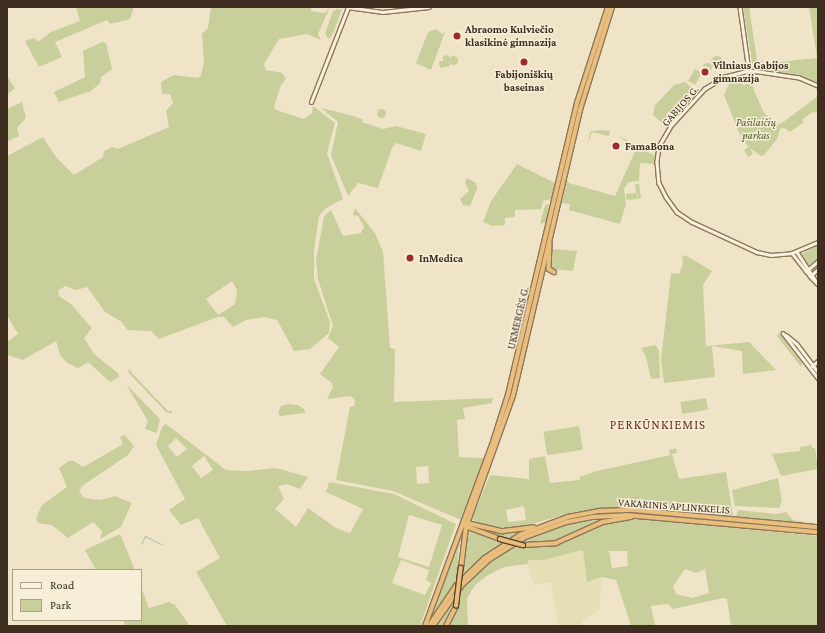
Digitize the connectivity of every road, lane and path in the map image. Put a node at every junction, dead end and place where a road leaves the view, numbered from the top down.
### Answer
1 (347, 7) edge
2 (429, 7) edge
3 (608, 7) edge
4 (612, 7) edge
5 (740, 7) edge
6 (749, 71) junction
7 (818, 86) edge
8 (311, 102) dead end
9 (550, 238) junction
10 (818, 242) edge
11 (797, 252) junction
12 (792, 254) junction
13 (818, 261) edge
14 (818, 269) edge
15 (808, 270) junction
16 (542, 271) junction
17 (537, 272) junction
18 (554, 272) dead end
19 (812, 275) junction
20 (818, 284) edge
21 (818, 362) edge
22 (812, 366) junction
23 (818, 372) edge
24 (818, 378) edge
25 (508, 402) junction
26 (640, 516) junction
27 (463, 524) junction
28 (467, 525) junction
29 (541, 525) junction
30 (818, 526) edge
31 (818, 532) edge
32 (425, 626) edge
33 (429, 626) edge
34 (433, 626) edge
35 (446, 626) edge

1 - 2 main road
1 - 8 main road
3 - 17 highway, UKMERGĖS G.
4 - 9 highway, UKMERGĖS G.
5 - 6 street
6 - 7 street, GABIJOS G.
6 - 12 street, GABIJOS G.
9 - 16 highway, UKMERGĖS G.
9 - 18 highway
10 - 11 street, GABIJOS G.
11 - 12 street, GABIJOS G.
11 - 15 street
12 - 15 street
13 - 15 main road
14 - 19 main road
15 - 19 main road
16 - 17 highway
16 - 25 highway, UKMERGĖS G.
17 - 25 highway, UKMERGĖS G.
19 - 20 street
21 - 22 street
22 - 22 street
22 - 23 street
22 - 24 street
25 - 27 highway, UKMERGĖS G.
25 - 28 highway, UKMERGĖS G.
26 - 28 highway, bridge
26 - 31 highway, VAKARINIS APLINKKELIS
26 - 34 highway, VAKARINIS APLINKKELIS
27 - 28 highway
27 - 32 highway, UKMERGĖS G.
28 - 29 highway
28 - 35 highway, UKMERGĖS G., bridge
29 - 30 highway, VAKARINIS APLINKKELIS
29 - 33 highway, VAKARINIS APLINKKELIS

